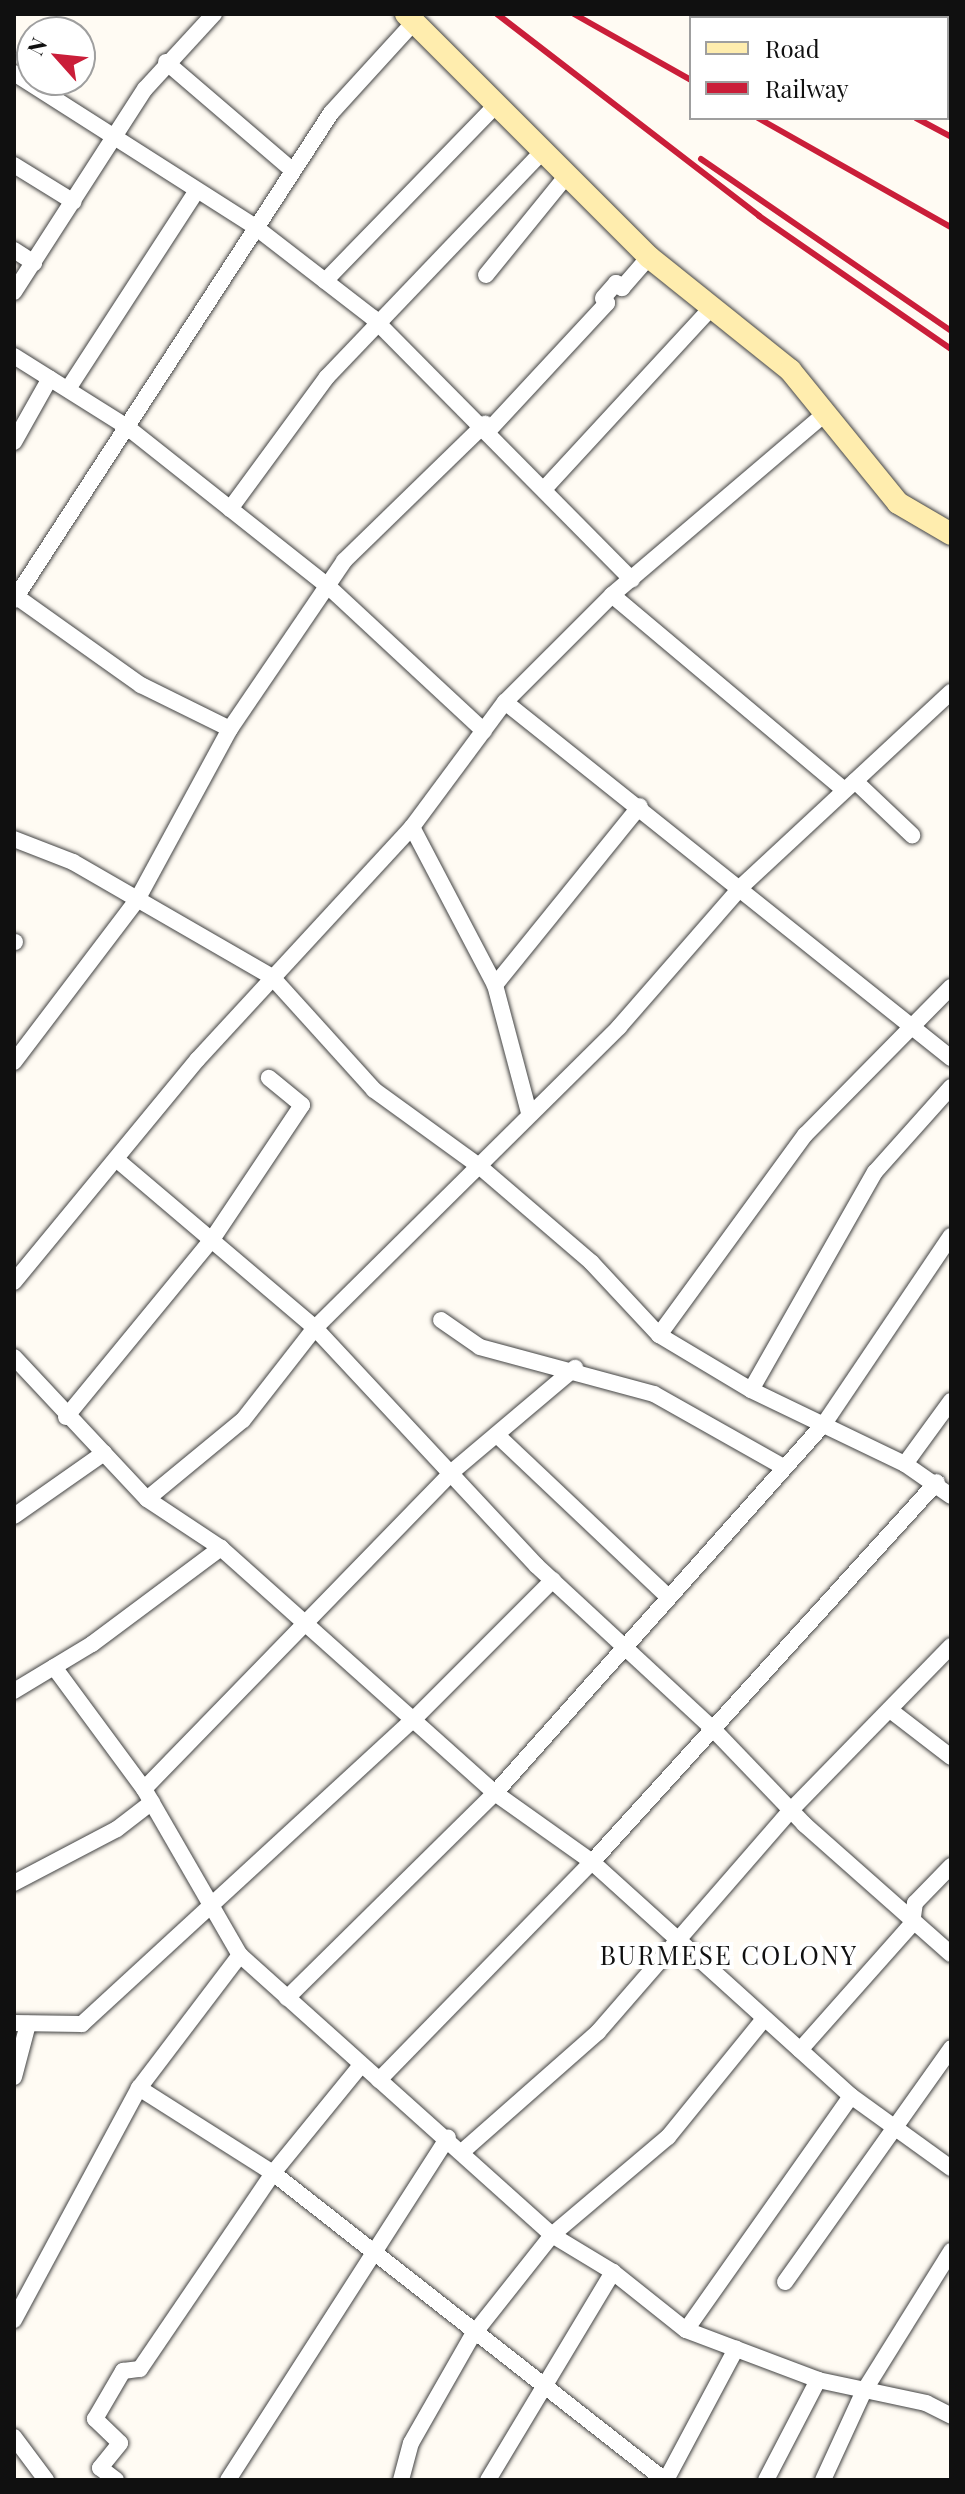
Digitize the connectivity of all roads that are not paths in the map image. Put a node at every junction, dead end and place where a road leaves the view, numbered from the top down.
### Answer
1 (214, 14) edge
2 (410, 18) edge
3 (166, 62) junction
4 (14, 73) edge
5 (494, 107) junction
6 (114, 143) junction
7 (539, 155) junction
8 (14, 165) edge
9 (292, 170) junction
10 (564, 179) junction
11 (196, 192) junction
12 (74, 202) junction
13 (254, 226) junction
14 (14, 250) edge
15 (649, 257) junction
16 (34, 263) junction
17 (486, 275) dead end
18 (325, 281) junction
19 (14, 292) edge
20 (710, 309) junction
21 (381, 325) junction
22 (14, 356) edge
23 (50, 378) junction
24 (68, 389) junction
25 (826, 413) junction
26 (488, 426) junction
27 (127, 427) junction
28 (14, 442) edge
29 (546, 487) junction
30 (230, 509) junction
31 (951, 534) edge
32 (632, 580) junction
33 (330, 588) junction
34 (612, 595) junction
35 (15, 598) edge
36 (951, 692) edge
37 (505, 702) junction
38 (230, 729) junction
39 (484, 731) junction
40 (850, 786) junction
41 (640, 806) junction
42 (412, 827) junction
43 (912, 835) dead end
44 (14, 839) edge
45 (742, 886) junction
46 (137, 900) junction
47 (272, 977) junction
48 (495, 985) junction
49 (951, 987) edge
50 (913, 1027) junction
51 (951, 1058) edge
52 (14, 1062) edge
53 (269, 1078) dead end
54 (951, 1087) edge
55 (529, 1113) junction
56 (116, 1159) junction
57 (479, 1166) junction
58 (951, 1236) edge
59 (213, 1238) junction
60 (14, 1282) edge
61 (441, 1320) dead end
62 (315, 1328) junction
63 (659, 1335) junction
64 (14, 1357) edge
65 (575, 1368) junction
66 (751, 1390) junction
67 (951, 1401) edge
68 (66, 1417) junction
69 (826, 1421) junction
70 (497, 1435) junction
71 (104, 1453) junction
72 (905, 1464) junction
73 (782, 1466) junction
74 (453, 1471) junction
75 (937, 1482) junction
76 (951, 1496) edge
77 (147, 1499) junction
78 (14, 1516) edge
79 (221, 1548) junction
80 (553, 1580) junction
81 (666, 1595) junction
82 (310, 1626) junction
83 (623, 1642) junction
84 (951, 1646) edge
85 (54, 1667) junction
86 (14, 1691) edge
87 (890, 1710) junction
88 (415, 1718) junction
89 (713, 1729) junction
90 (951, 1757) edge
91 (495, 1793) junction
92 (148, 1795) junction
93 (791, 1810) junction
94 (592, 1862) junction
95 (951, 1866) edge
96 (14, 1883) edge
97 (212, 1900) junction
98 (912, 1924) junction
99 (677, 1939) junction
100 (951, 1954) edge
101 (240, 1955) junction
102 (287, 1998) junction
103 (763, 2020) junction
104 (21, 2023) edge
105 (951, 2048) edge
106 (800, 2050) junction
107 (361, 2065) junction
108 (14, 2077) edge
109 (379, 2080) junction
110 (139, 2088) junction
111 (851, 2096) junction
112 (891, 2128) junction
113 (448, 2137) junction
114 (463, 2151) junction
115 (951, 2168) edge
116 (273, 2173) junction
117 (552, 2235) junction
118 (375, 2251) junction
119 (951, 2251) edge
120 (613, 2272) junction
121 (785, 2282) dead end
122 (14, 2320) edge
123 (686, 2330) junction
124 (472, 2336) junction
125 (736, 2349) junction
126 (818, 2380) junction
127 (540, 2388) junction
128 (864, 2391) junction
129 (951, 2416) edge
130 (14, 2437) edge
131 (46, 2480) edge
132 (116, 2480) edge
133 (228, 2480) edge
134 (401, 2480) edge
135 (488, 2480) edge
136 (665, 2480) edge
137 (766, 2480) edge
138 (823, 2480) edge

1 - 3 street
2 - 5 street
2 - 9 street
3 - 6 street
3 - 9 street
4 - 6 street
5 - 7 street
5 - 18 street
6 - 11 street
6 - 12 street
7 - 10 street
7 - 21 street
8 - 12 street
9 - 13 street
10 - 15 street
10 - 17 street
11 - 13 street
11 - 24 street
12 - 16 street
13 - 18 street
13 - 27 street
14 - 16 street
15 - 20 street
15 - 26 street
16 - 19 street
18 - 21 street
20 - 25 street
20 - 29 street
21 - 26 street
21 - 30 street
22 - 23 street
23 - 24 street
23 - 28 street
24 - 27 street
25 - 31 street
25 - 32 street
26 - 29 street
26 - 33 street
27 - 30 street
27 - 35 street
29 - 32 street
30 - 33 street
32 - 34 street
33 - 38 street
33 - 39 street
34 - 37 street
34 - 40 street
35 - 38 street
36 - 40 street
37 - 39 street
37 - 41 street
38 - 46 street
39 - 42 street
40 - 43 street
40 - 45 street
41 - 45 street
41 - 48 street
42 - 47 street
42 - 48 street
44 - 46 street
45 - 50 street
45 - 55 street
46 - 47 street
46 - 52 street
47 - 56 street
47 - 57 street
48 - 55 street
49 - 50 street
50 - 51 street
50 - 63 street
53 - 59 street
54 - 66 street
55 - 57 street
56 - 59 street
56 - 60 street
57 - 62 street
57 - 63 street
58 - 69 street
59 - 62 street
59 - 68 street
61 - 65 street
62 - 74 street
62 - 77 street
63 - 66 street
64 - 68 street
65 - 70 street
65 - 73 street
66 - 69 street
67 - 72 street
68 - 71 street
69 - 72 street
69 - 73 street
70 - 74 street
70 - 81 street
71 - 77 street
71 - 78 street
72 - 75 street
73 - 81 street
74 - 80 street
74 - 82 street
75 - 76 street
75 - 89 street
77 - 79 street
79 - 82 street
79 - 85 street
80 - 83 street
80 - 88 street
81 - 83 street
82 - 88 street
82 - 92 street
83 - 89 street
83 - 91 street
84 - 87 street
85 - 86 street
85 - 92 street
87 - 90 street
87 - 93 street
88 - 91 street
88 - 97 street
89 - 93 street
89 - 94 street
91 - 94 street
91 - 102 street
92 - 96 street
92 - 97 street
93 - 98 street
93 - 99 street
94 - 99 street
94 - 109 street
95 - 98 street
97 - 101 street
97 - 104 street
98 - 100 street
98 - 106 street
99 - 103 street
99 - 114 street
101 - 102 street
101 - 110 street
102 - 107 street
103 - 106 street
103 - 117 street
104 - 108 street
105 - 112 street
106 - 111 street
107 - 109 street
107 - 116 street
109 - 113 street
110 - 116 street
110 - 122 street
111 - 112 street
111 - 123 street
112 - 115 street
112 - 121 street
113 - 114 street
113 - 118 street
114 - 117 street
116 - 118 street
116 - 132 street
117 - 120 street
117 - 124 street
118 - 124 street
118 - 133 street
119 - 128 street
120 - 123 street
120 - 127 street
123 - 125 street
124 - 127 street
124 - 134 street
125 - 126 street
125 - 136 street
126 - 128 street
126 - 137 street
127 - 135 street
127 - 136 street
128 - 129 street
128 - 138 street
130 - 131 street

